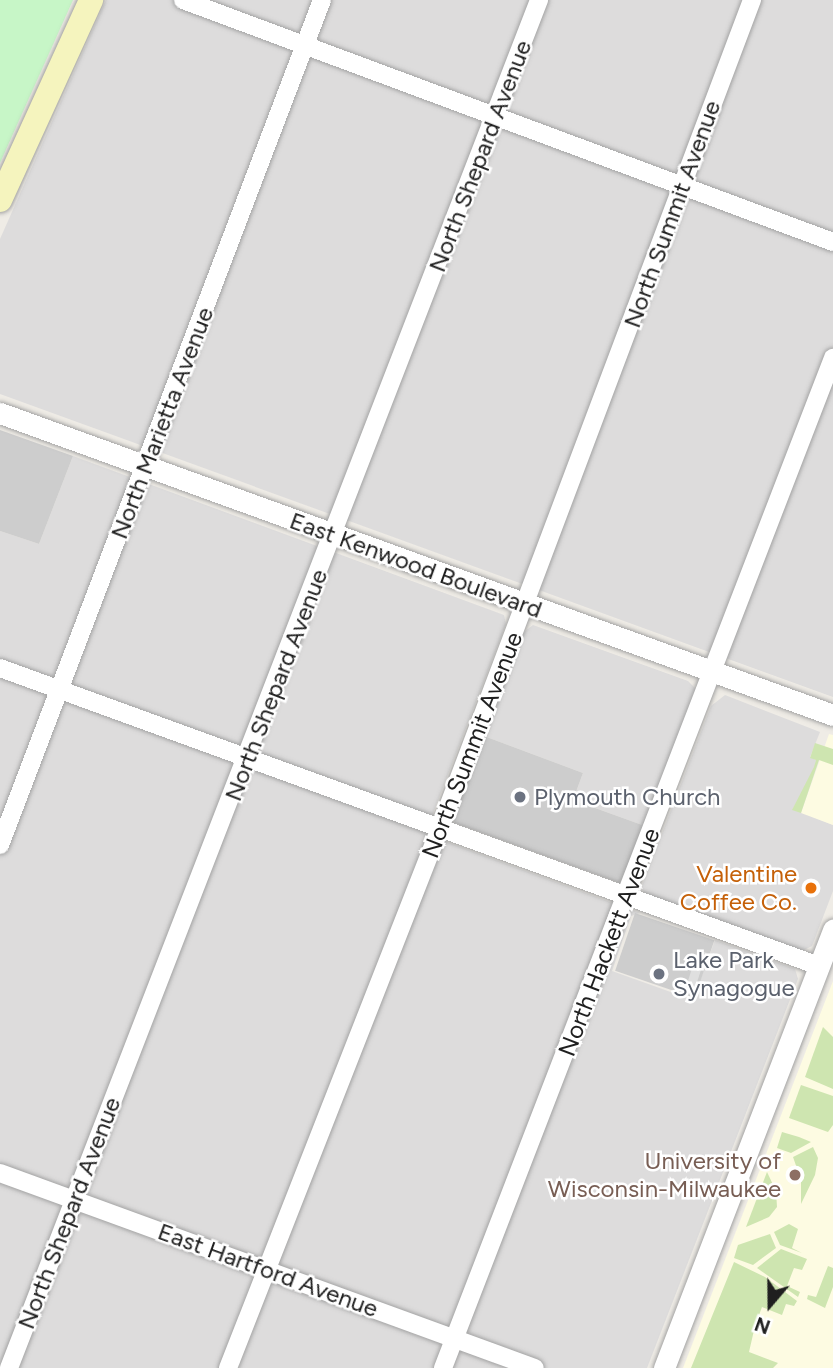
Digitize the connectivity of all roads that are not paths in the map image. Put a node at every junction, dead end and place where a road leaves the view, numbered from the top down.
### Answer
1 (91, 0) edge
2 (183, 0) edge
3 (322, 0) edge
4 (539, 0) edge
5 (752, 0) edge
6 (305, 46) junction
7 (495, 116) junction
8 (683, 186) junction
9 (0, 200) edge
10 (833, 242) edge
11 (833, 358) edge
12 (0, 413) edge
13 (145, 466) junction
14 (334, 535) junction
15 (526, 604) junction
16 (0, 668) edge
17 (712, 671) junction
18 (61, 690) junction
19 (833, 715) edge
20 (248, 760) junction
21 (440, 829) junction
22 (0, 845) edge
23 (626, 897) junction
24 (833, 929) edge
25 (819, 966) junction
26 (0, 1173) edge
27 (74, 1199) junction
28 (267, 1269) junction
29 (454, 1338) junction
30 (9, 1368) edge
31 (228, 1368) edge
32 (443, 1368) edge
33 (535, 1368) edge
34 (664, 1368) edge

1 - 9 main road
2 - 6 street
3 - 6 street, North Marietta Avenue
4 - 7 street, North Shepard Avenue
5 - 8 street, North Summit Avenue
6 - 7 street
6 - 13 street, North Marietta Avenue
7 - 8 street
7 - 14 street, North Shepard Avenue
8 - 10 street
8 - 15 street, North Summit Avenue
11 - 17 street, North Hackett Avenue
12 - 13 street, East Kenwood Boulevard
13 - 14 street, East Kenwood Boulevard
13 - 18 street, North Marietta Avenue
14 - 15 street, East Kenwood Boulevard
14 - 20 street, North Shepard Avenue
15 - 17 street, East Kenwood Boulevard
15 - 21 street, North Summit Avenue
16 - 18 street
17 - 19 street, East Kenwood Boulevard
17 - 23 street, North Hackett Avenue
18 - 20 street
18 - 22 street, North Marietta Avenue
20 - 21 street
20 - 27 street, North Shepard Avenue
21 - 23 street
21 - 28 street, North Summit Avenue
23 - 25 street
23 - 29 street, North Hackett Avenue
24 - 25 street
25 - 34 street
26 - 27 street, East Hartford Avenue
27 - 28 street, East Hartford Avenue
27 - 30 street, North Shepard Avenue
28 - 29 street, East Hartford Avenue
28 - 31 street, North Summit Avenue
29 - 32 street, North Hackett Avenue
29 - 33 street, East Hartford Avenue

